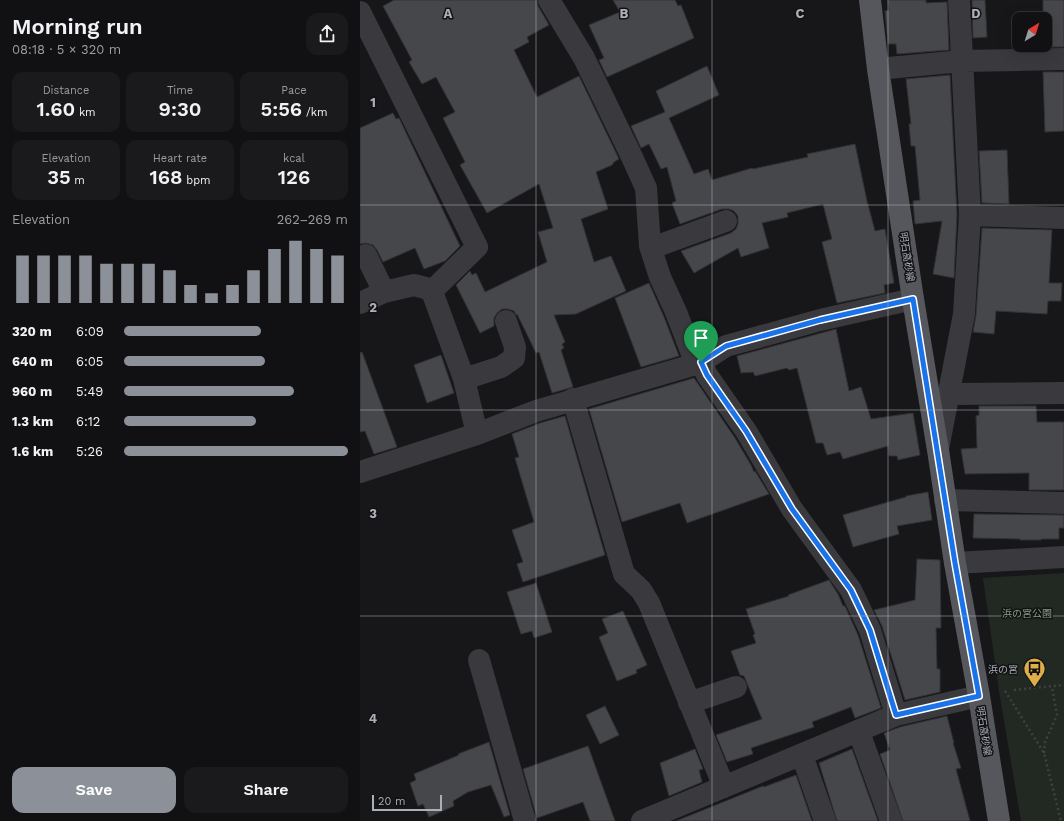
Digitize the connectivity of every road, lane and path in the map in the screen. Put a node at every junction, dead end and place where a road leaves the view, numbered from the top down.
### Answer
1 (373, 0) edge
2 (549, 0) edge
3 (870, 0) edge
4 (959, 0) edge
5 (360, 7) edge
6 (360, 12) edge
7 (1064, 59) edge
8 (962, 61) junction
9 (878, 69) junction
10 (970, 215) junction
11 (1064, 218) edge
12 (726, 221) dead end
13 (650, 246) junction
14 (366, 255) dead end
15 (433, 290) junction
16 (384, 292) junction
17 (913, 299) junction
18 (360, 303) edge
19 (506, 321) dead end
20 (698, 363) junction
21 (464, 379) junction
22 (1064, 393) edge
23 (949, 394) junction
24 (573, 399) junction
25 (477, 434) junction
26 (938, 450) junction
27 (360, 472) edge
28 (945, 500) junction
29 (1064, 503) edge
30 (1064, 557) edge
31 (955, 563) junction
32 (479, 660) dead end
33 (1064, 685) edge
34 (736, 686) dead end
35 (1052, 687) junction
36 (1005, 690) dead end
37 (1014, 690) dead end
38 (979, 696) junction
39 (689, 703) junction
40 (896, 715) junction
41 (859, 732) junction
42 (1044, 753) junction
43 (802, 755) junction
44 (724, 787) junction
45 (525, 821) edge
46 (642, 821) edge
47 (825, 821) edge
48 (891, 821) edge
49 (999, 821) edge
50 (1061, 821) edge

1 - 5 street
2 - 13 street
3 - 9 main road, 明石高砂線
4 - 8 street
6 - 15 street
7 - 8 street
8 - 9 street
8 - 10 street
9 - 17 main road, 明石高砂線
10 - 11 street
10 - 23 street
12 - 13 street
13 - 20 street
14 - 16 street
15 - 16 street
15 - 21 street
16 - 18 street
17 - 20 street
17 - 26 main road, 明石高砂線
19 - 21 street
20 - 24 street
20 - 40 street
21 - 25 street
22 - 23 street
23 - 26 street
24 - 25 street
24 - 39 street
25 - 27 street
26 - 28 main road, 明石高砂線
28 - 29 street
28 - 31 main road, 明石高砂線
30 - 31 street
31 - 38 main road, 明石高砂線
32 - 45 street
33 - 35 path
34 - 39 street
35 - 37 path
35 - 42 path
36 - 42 path
38 - 40 street
38 - 49 main road, 明石高砂線
39 - 44 street
40 - 41 street
41 - 43 street
41 - 48 street
42 - 50 path
43 - 44 street
43 - 47 street
44 - 46 street

